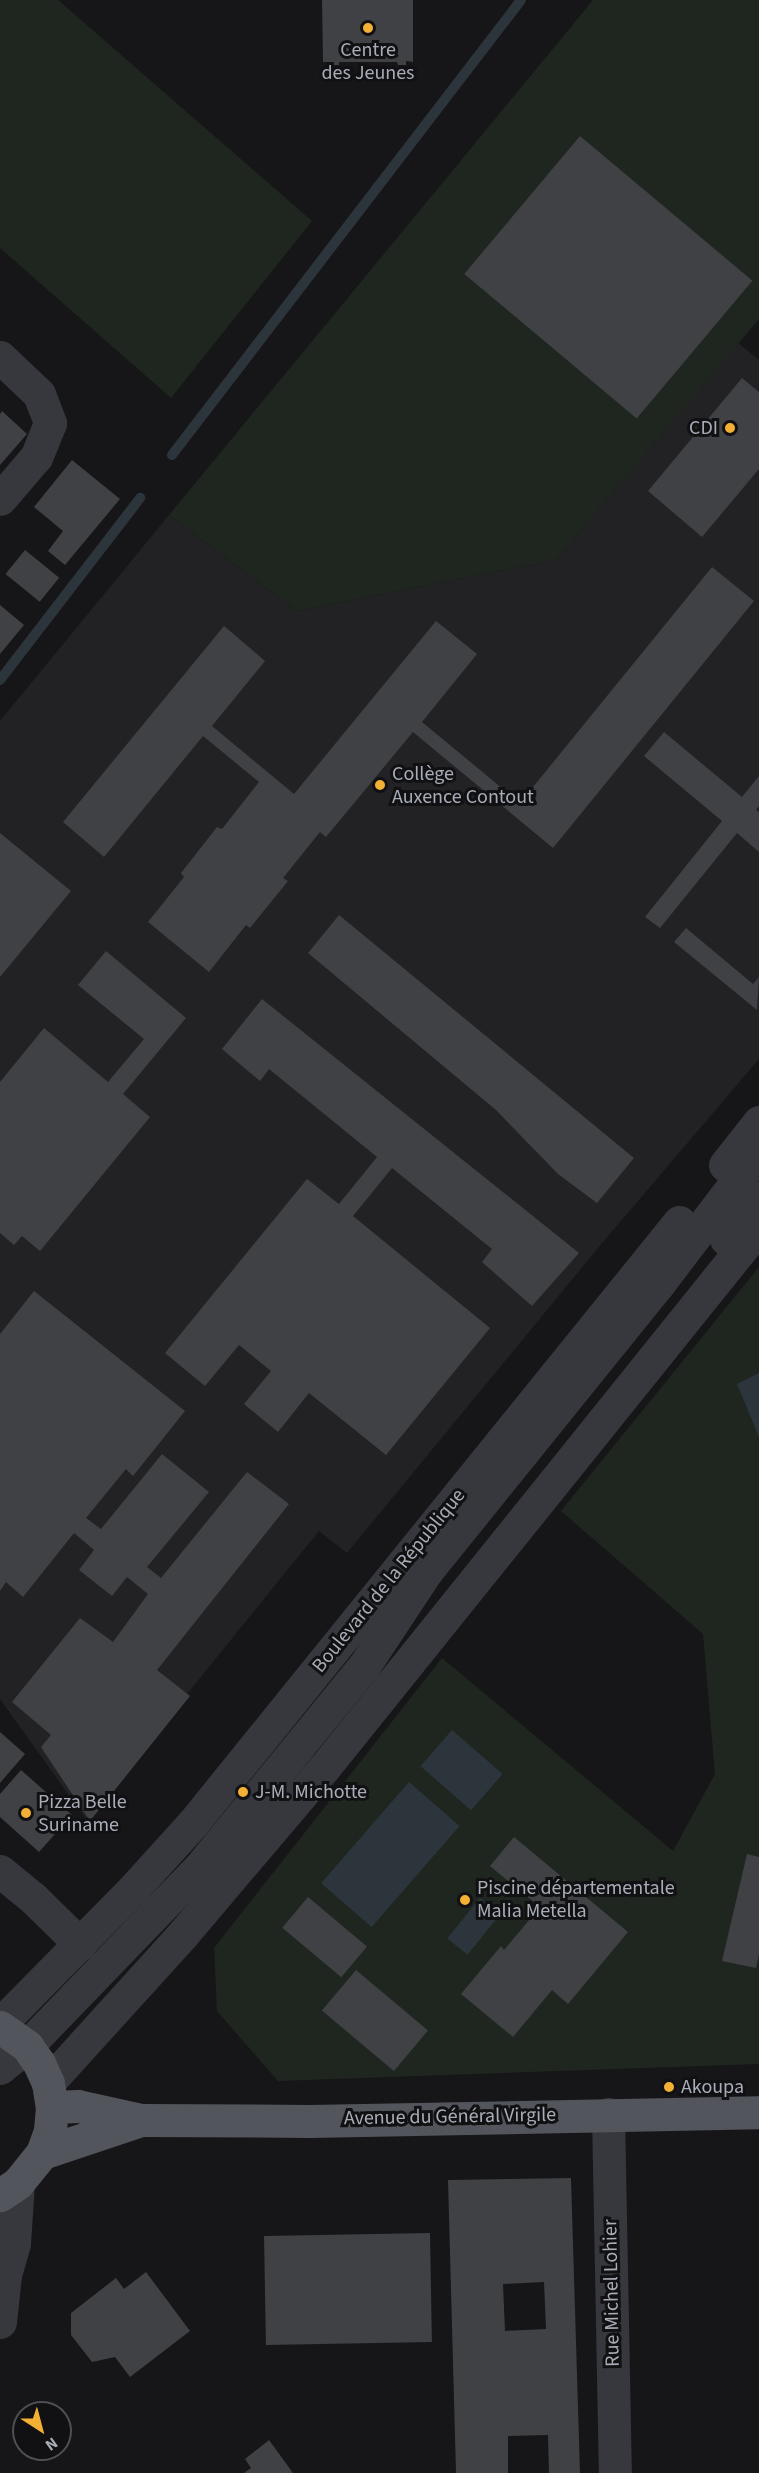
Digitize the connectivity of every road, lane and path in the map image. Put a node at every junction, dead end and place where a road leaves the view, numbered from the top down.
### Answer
1 (0, 357) edge
2 (0, 500) edge
3 (759, 1122) edge
4 (759, 1152) edge
5 (759, 1198) edge
6 (759, 1227) edge
7 (364, 1666) junction
8 (0, 1871) edge
9 (80, 1944) junction
10 (0, 2026) edge
11 (27, 2046) junction
12 (0, 2068) edge
13 (50, 2095) junction
14 (759, 2112) edge
15 (608, 2114) junction
16 (141, 2120) junction
17 (42, 2153) junction
18 (9, 2189) edge
19 (3, 2266) edge
20 (0, 2322) edge
21 (615, 2473) edge

1 - 2 street
3 - 9 street, Boulevard de la République
4 - 7 street
5 - 7 street
6 - 13 street
7 - 11 street
8 - 9 street
9 - 10 street, Boulevard de la République
10 - 11 main road
11 - 12 street
11 - 13 main road
13 - 16 main road, Avenue du Général Virgile
13 - 17 main road
14 - 15 main road, Avenue du Général Virgile
15 - 16 main road, Avenue du Général Virgile
15 - 21 street, Rue Michel Lohier
16 - 17 main road, Avenue du Général Virgile
17 - 18 main road
18 - 19 street
19 - 20 street

